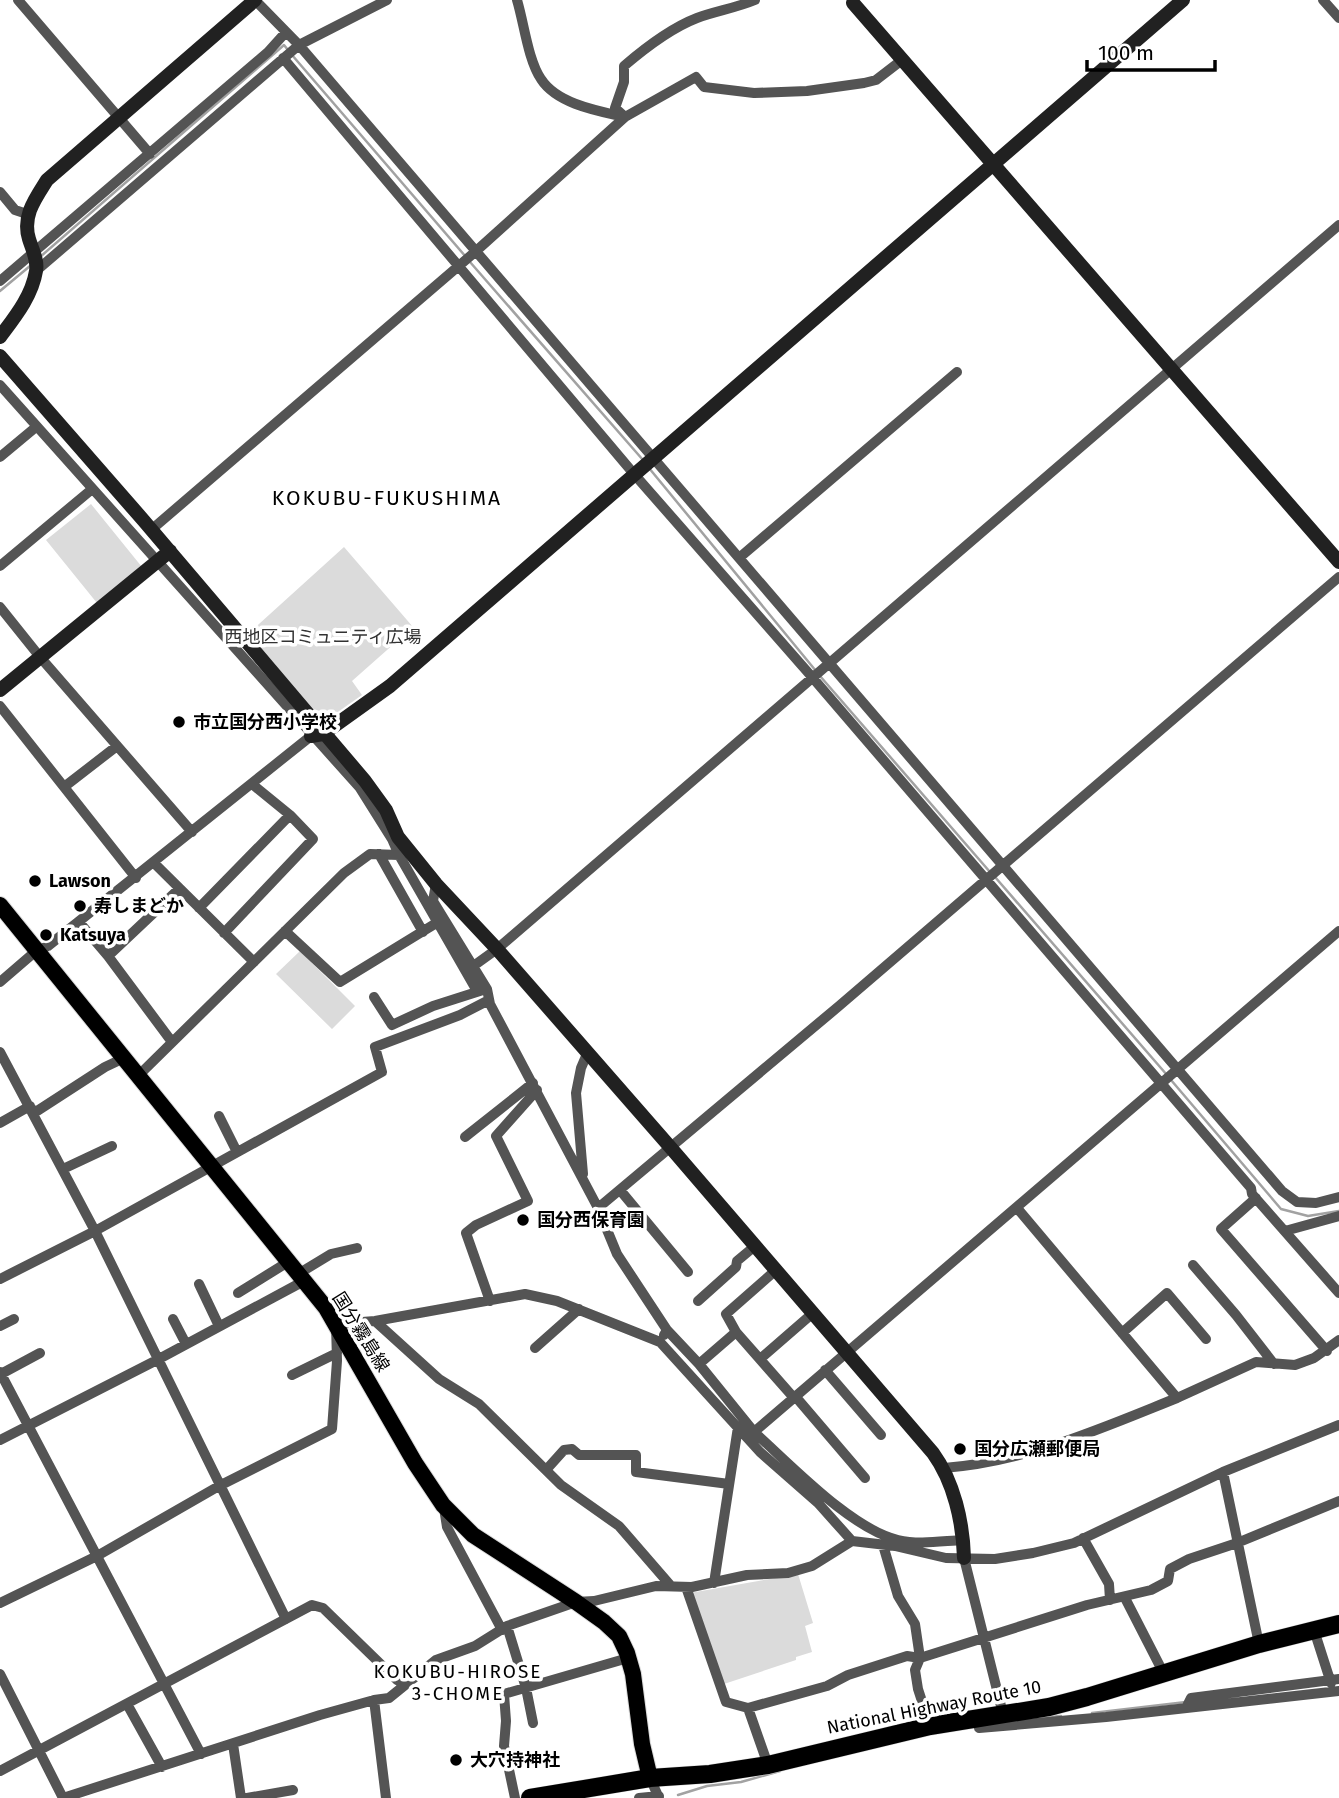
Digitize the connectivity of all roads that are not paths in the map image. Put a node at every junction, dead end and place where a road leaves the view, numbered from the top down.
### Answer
1 (18, 0) edge
2 (255, 0) edge
3 (387, 0) edge
4 (517, 0) edge
5 (755, 0) edge
6 (1183, 0) edge
7 (1324, 0) edge
8 (851, 2) edge
9 (1339, 18) edge
10 (286, 32) junction
11 (299, 45) junction
12 (283, 58) junction
13 (902, 60) junction
14 (118, 117) junction
15 (625, 117) junction
16 (150, 154) junction
17 (993, 165) junction
18 (0, 192) edge
19 (27, 215) junction
20 (1339, 225) edge
21 (473, 253) junction
22 (35, 261) junction
23 (460, 264) junction
24 (0, 281) edge
25 (0, 337) edge
26 (0, 356) edge
27 (1171, 370) junction
28 (957, 372) dead end
29 (0, 384) edge
30 (36, 428) junction
31 (0, 457) edge
32 (653, 458) junction
33 (636, 472) junction
34 (92, 490) junction
35 (151, 530) junction
36 (170, 551) junction
37 (739, 558) junction
38 (156, 562) junction
39 (1339, 562) edge
40 (0, 566) edge
41 (1339, 577) edge
42 (0, 607) edge
43 (40, 657) junction
44 (826, 664) junction
45 (813, 676) junction
46 (0, 690) edge
47 (0, 706) edge
48 (317, 735) junction
49 (117, 746) junction
50 (252, 783) junction
51 (64, 787) junction
52 (290, 815) junction
53 (192, 832) junction
54 (395, 838) junction
55 (379, 854) junction
56 (399, 855) junction
57 (153, 863) junction
58 (1002, 867) junction
59 (136, 878) junction
60 (988, 878) junction
61 (436, 884) junction
62 (179, 889) junction
63 (430, 903) junction
64 (0, 905) edge
65 (199, 908) junction
66 (79, 922) junction
67 (438, 922) junction
68 (285, 931) junction
69 (1339, 931) edge
70 (423, 932) junction
71 (224, 933) junction
72 (497, 949) junction
73 (36, 951) junction
74 (108, 956) junction
75 (254, 962) junction
76 (472, 967) junction
77 (0, 982) edge
78 (484, 993) junction
79 (374, 998) dead end
80 (172, 1042) junction
81 (0, 1052) edge
82 (587, 1054) junction
83 (124, 1058) junction
84 (1176, 1070) junction
85 (138, 1076) junction
86 (1163, 1082) junction
87 (535, 1087) junction
88 (30, 1106) junction
89 (219, 1116) dead end
90 (0, 1123) edge
91 (465, 1137) dead end
92 (112, 1146) dead end
93 (671, 1148) junction
94 (237, 1152) junction
95 (211, 1165) junction
96 (63, 1169) junction
97 (587, 1189) junction
98 (620, 1190) junction
99 (1339, 1197) edge
100 (1256, 1199) junction
101 (598, 1208) junction
102 (1017, 1208) junction
103 (1339, 1216) edge
104 (95, 1231) junction
105 (1285, 1231) junction
106 (755, 1245) junction
107 (357, 1248) dead end
108 (1193, 1265) dead end
109 (776, 1270) junction
110 (297, 1272) junction
111 (688, 1272) dead end
112 (0, 1279) edge
113 (199, 1284) dead end
114 (238, 1293) dead end
115 (1339, 1293) edge
116 (490, 1301) junction
117 (698, 1301) dead end
118 (579, 1309) junction
119 (813, 1314) junction
120 (14, 1318) dead end
121 (173, 1319) dead end
122 (375, 1321) junction
123 (336, 1324) junction
124 (0, 1325) edge
125 (219, 1326) junction
126 (667, 1331) junction
127 (736, 1332) junction
128 (1122, 1333) junction
129 (1206, 1339) dead end
130 (1339, 1340) edge
131 (660, 1342) junction
132 (186, 1345) junction
133 (534, 1348) dead end
134 (1326, 1351) junction
135 (40, 1353) dead end
136 (337, 1353) junction
137 (847, 1353) junction
138 (760, 1359) junction
139 (157, 1360) junction
140 (699, 1364) junction
141 (1274, 1364) junction
142 (825, 1370) junction
143 (292, 1375) dead end
144 (1, 1377) edge
145 (794, 1397) junction
146 (1177, 1398) junction
147 (1339, 1425) edge
148 (27, 1426) junction
149 (738, 1427) junction
150 (754, 1432) junction
151 (881, 1435) dead end
152 (0, 1440) edge
153 (944, 1468) junction
154 (545, 1470) junction
155 (1223, 1472) junction
156 (865, 1478) dead end
157 (729, 1484) junction
158 (219, 1486) junction
159 (1339, 1501) edge
160 (443, 1505) junction
161 (1083, 1538) junction
162 (963, 1540) junction
163 (852, 1541) junction
164 (1237, 1543) junction
165 (883, 1545) junction
166 (97, 1556) junction
167 (964, 1558) junction
168 (714, 1583) junction
169 (671, 1586) junction
170 (685, 1587) junction
171 (1125, 1598) junction
172 (1110, 1600) junction
173 (576, 1602) junction
174 (0, 1603) edge
175 (286, 1619) junction
176 (1339, 1624) edge
177 (504, 1628) junction
178 (1314, 1630) junction
179 (984, 1639) junction
180 (1259, 1644) junction
181 (628, 1658) junction
182 (920, 1658) junction
183 (0, 1674) edge
184 (1164, 1674) junction
185 (404, 1684) junction
186 (165, 1685) junction
187 (1333, 1685) edge
188 (526, 1688) junction
189 (374, 1700) junction
190 (127, 1704) junction
191 (748, 1708) junction
192 (1003, 1714) junction
193 (533, 1723) dead end
194 (976, 1723) junction
195 (930, 1726) junction
196 (233, 1744) junction
197 (38, 1750) junction
198 (201, 1754) junction
199 (768, 1765) junction
200 (162, 1767) junction
201 (0, 1771) edge
202 (650, 1778) junction
203 (293, 1790) dead end
204 (78, 1796) edge
205 (659, 1797) edge
206 (63, 1798) edge
207 (240, 1798) edge
208 (247, 1798) edge
209 (386, 1798) edge
210 (514, 1798) edge
211 (533, 1798) edge
212 (639, 1798) edge

1 - 14 street
2 - 10 street
2 - 14 street
3 - 11 street
4 - 15 street
5 - 15 street
6 - 17 street
7 - 9 street
8 - 13 street
10 - 11 street
10 - 16 street
11 - 12 street
11 - 21 street
12 - 22 street
12 - 23 street
13 - 15 street
13 - 17 street
14 - 16 street
14 - 19 street
15 - 21 street
16 - 22 street
17 - 27 street
17 - 32 street
18 - 19 street
19 - 22 street
20 - 27 street
21 - 23 street
21 - 32 street
22 - 24 street
22 - 25 street
23 - 33 street
23 - 35 street
26 - 35 street
27 - 39 street
27 - 44 street
28 - 37 street
29 - 30 street
30 - 31 street
30 - 34 street
32 - 33 street
32 - 37 street
33 - 45 street
33 - 48 street
34 - 38 street
34 - 40 street
35 - 36 street
36 - 38 street
36 - 48 street
37 - 44 street
38 - 43 street
38 - 48 street
41 - 58 street
42 - 43 street
43 - 46 street
43 - 49 street
44 - 45 street
44 - 58 street
45 - 60 street
45 - 72 street
47 - 51 street
48 - 50 street
48 - 54 street
49 - 51 street
49 - 53 street
50 - 52 street
50 - 53 street
51 - 59 street
52 - 65 street
52 - 71 street
53 - 57 street
54 - 56 street
54 - 61 street
55 - 56 street
55 - 68 street
55 - 70 street
56 - 63 street
57 - 59 street
57 - 62 street
58 - 60 street
58 - 84 street
59 - 66 street
60 - 86 street
60 - 93 street
61 - 63 street
61 - 72 street
62 - 65 street
62 - 74 street
63 - 67 street
63 - 76 street
64 - 73 main road, 国分霧島線
65 - 71 street
66 - 73 street
66 - 74 street
67 - 70 street
67 - 78 street
68 - 70 street
68 - 75 street
69 - 84 street
71 - 75 street
72 - 76 street
72 - 82 street
73 - 77 street
73 - 83 main road, 国分霧島線
74 - 80 street
75 - 80 street
76 - 78 street
78 - 79 street
78 - 87 street
78 - 94 street
80 - 85 street
81 - 88 street
82 - 93 street
82 - 97 street
83 - 85 main road, 国分霧島線
83 - 88 street
84 - 86 street
84 - 99 street
85 - 95 main road, 国分霧島線
86 - 100 street
86 - 102 street
87 - 91 street
87 - 97 street
87 - 116 street
88 - 90 street
88 - 96 street
89 - 94 street
92 - 96 street
93 - 98 street
93 - 106 street
94 - 95 street
95 - 104 street
95 - 110 main road, 国分霧島線
96 - 104 street
97 - 101 street
98 - 101 street
98 - 111 street
100 - 105 street
100 - 134 street
101 - 126 street
102 - 128 street
102 - 137 street
103 - 105 street
104 - 112 street
104 - 139 street
105 - 115 street
106 - 109 street
106 - 117 street
107 - 110 street
108 - 141 street
109 - 119 street
109 - 127 street
110 - 114 street
110 - 123 main road, 国分霧島線
110 - 125 street
113 - 125 street
116 - 118 street
116 - 122 street
118 - 131 street
118 - 133 street
119 - 137 street
119 - 138 street
120 - 124 street
121 - 132 street
122 - 123 street
122 - 154 street
123 - 136 street
123 - 160 main road, 国分霧島線
125 - 132 street
126 - 131 street
126 - 140 street
127 - 138 street
127 - 140 street
128 - 129 street
128 - 146 street
130 - 134 street
131 - 149 street
132 - 139 street
134 - 141 street
135 - 144 street
136 - 143 street
136 - 158 street
137 - 142 street
137 - 153 street
138 - 145 street
139 - 148 street
139 - 158 street
140 - 150 street
141 - 146 street
142 - 145 street
142 - 151 street
144 - 148 street
145 - 150 street
145 - 156 street
146 - 153 street
147 - 155 street
148 - 152 street
148 - 166 street
149 - 157 street
149 - 163 street
150 - 162 street
153 - 162 street
154 - 157 street
154 - 169 street
155 - 161 street
155 - 164 street
157 - 168 street
158 - 166 street
158 - 175 street
159 - 164 street
160 - 173 main road, 国分霧島線
160 - 177 street
161 - 167 street
161 - 172 street
162 - 167 street
163 - 165 street
163 - 168 street
164 - 171 street
164 - 180 street
165 - 167 street
165 - 182 street
166 - 174 street
166 - 186 street
167 - 179 street
168 - 170 street
169 - 170 street
169 - 173 street
170 - 191 street
171 - 172 street
171 - 184 street
172 - 179 street
173 - 177 street
173 - 181 main road, 国分霧島線
175 - 185 street
175 - 186 street
176 - 178 highway, National Highway Route 10
177 - 185 street
177 - 188 street
178 - 180 highway, National Highway Route 10
178 - 187 street
179 - 182 street
179 - 192 street
180 - 184 highway, National Highway Route 10
181 - 188 street
181 - 202 main road, 国分霧島線
182 - 191 street
182 - 195 street
183 - 197 street
184 - 192 highway, National Highway Route 10
185 - 189 street
186 - 190 street
186 - 198 street
187 - 194 street
188 - 193 street
188 - 210 street
189 - 196 street
189 - 209 street
190 - 197 street
190 - 200 street
191 - 199 street
192 - 194 highway, National Highway Route 10
194 - 195 highway, National Highway Route 10
195 - 199 highway, National Highway Route 10
196 - 198 street
196 - 207 street
197 - 201 street
197 - 206 street
198 - 200 street
199 - 202 highway, National Highway Route 10
200 - 204 street
202 - 205 street
202 - 211 highway, National Highway Route 10
203 - 208 street
204 - 206 street
205 - 212 street

